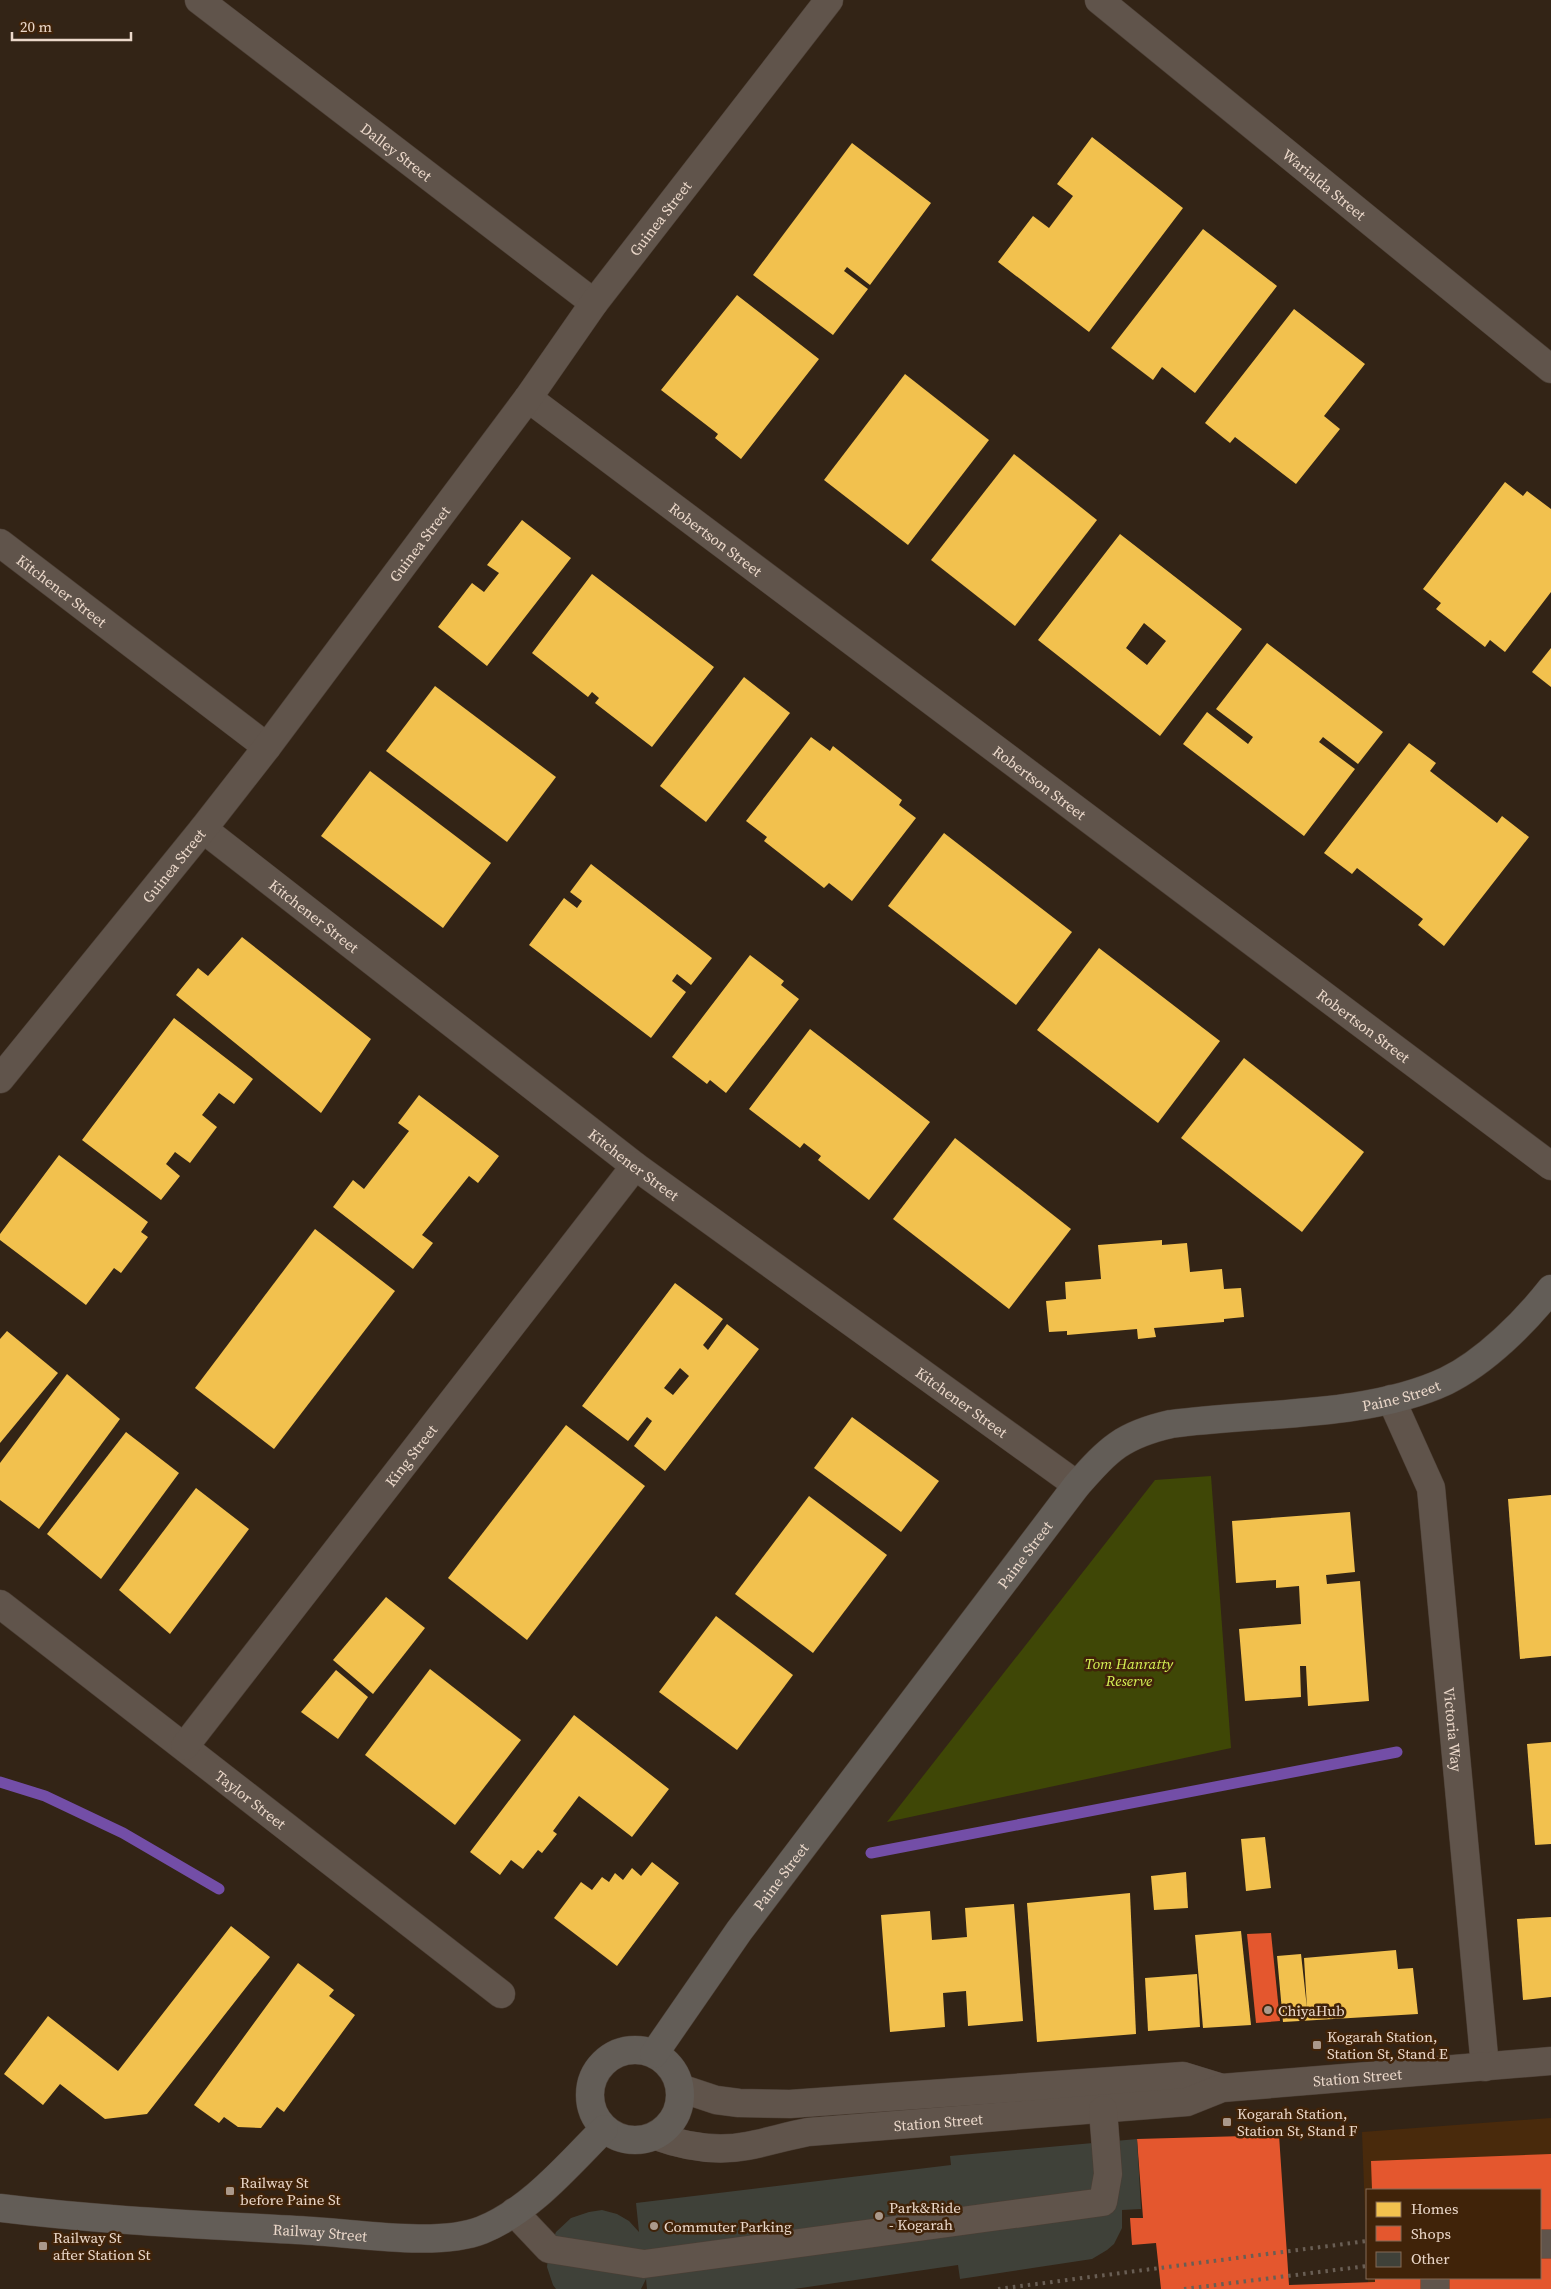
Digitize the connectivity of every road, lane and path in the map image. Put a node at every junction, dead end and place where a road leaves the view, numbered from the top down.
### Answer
1 (199, 0) edge
2 (829, 0) edge
3 (1099, 0) edge
4 (594, 303) junction
5 (1551, 369) edge
6 (528, 398) junction
7 (0, 543) edge
8 (267, 747) junction
9 (203, 829) junction
10 (0, 1079) edge
11 (635, 1166) junction
12 (1551, 1166) edge
13 (1551, 1289) edge
14 (1391, 1399) junction
15 (1077, 1486) junction
16 (0, 1604) edge
17 (185, 1746) junction
18 (501, 1994) dead end
19 (654, 2054) junction
20 (1551, 2062) edge
21 (1485, 2067) junction
22 (680, 2088) junction
23 (1222, 2088) junction
24 (1103, 2110) junction
25 (604, 2129) junction
26 (656, 2136) junction
27 (0, 2208) edge
28 (514, 2212) junction

1 - 4 street, Dalley Street
2 - 4 street, Guinea Street
3 - 5 street, Warialda Street
4 - 6 street, Guinea Street
6 - 8 street, Guinea Street
6 - 12 street, Robertson Street
7 - 8 street, Kitchener Street
8 - 9 street, Guinea Street
9 - 10 street, Guinea Street
9 - 11 street, Kitchener Street
11 - 15 street, Kitchener Street
11 - 17 street, King Street
13 - 14 main road, Paine Street
14 - 15 main road, Paine Street
14 - 21 street, Victoria Way
15 - 19 main road, Paine Street
16 - 17 street, Taylor Street
17 - 18 street, Taylor Street
19 - 22 main road
19 - 25 main road
20 - 21 street, Station Street
21 - 23 street, Station Street
22 - 23 street, Station Street
22 - 26 main road
23 - 24 street, Station Street
24 - 26 street, Station Street
24 - 28 street
25 - 26 main road
25 - 28 main road, Railway Street
27 - 28 main road, Railway Street

